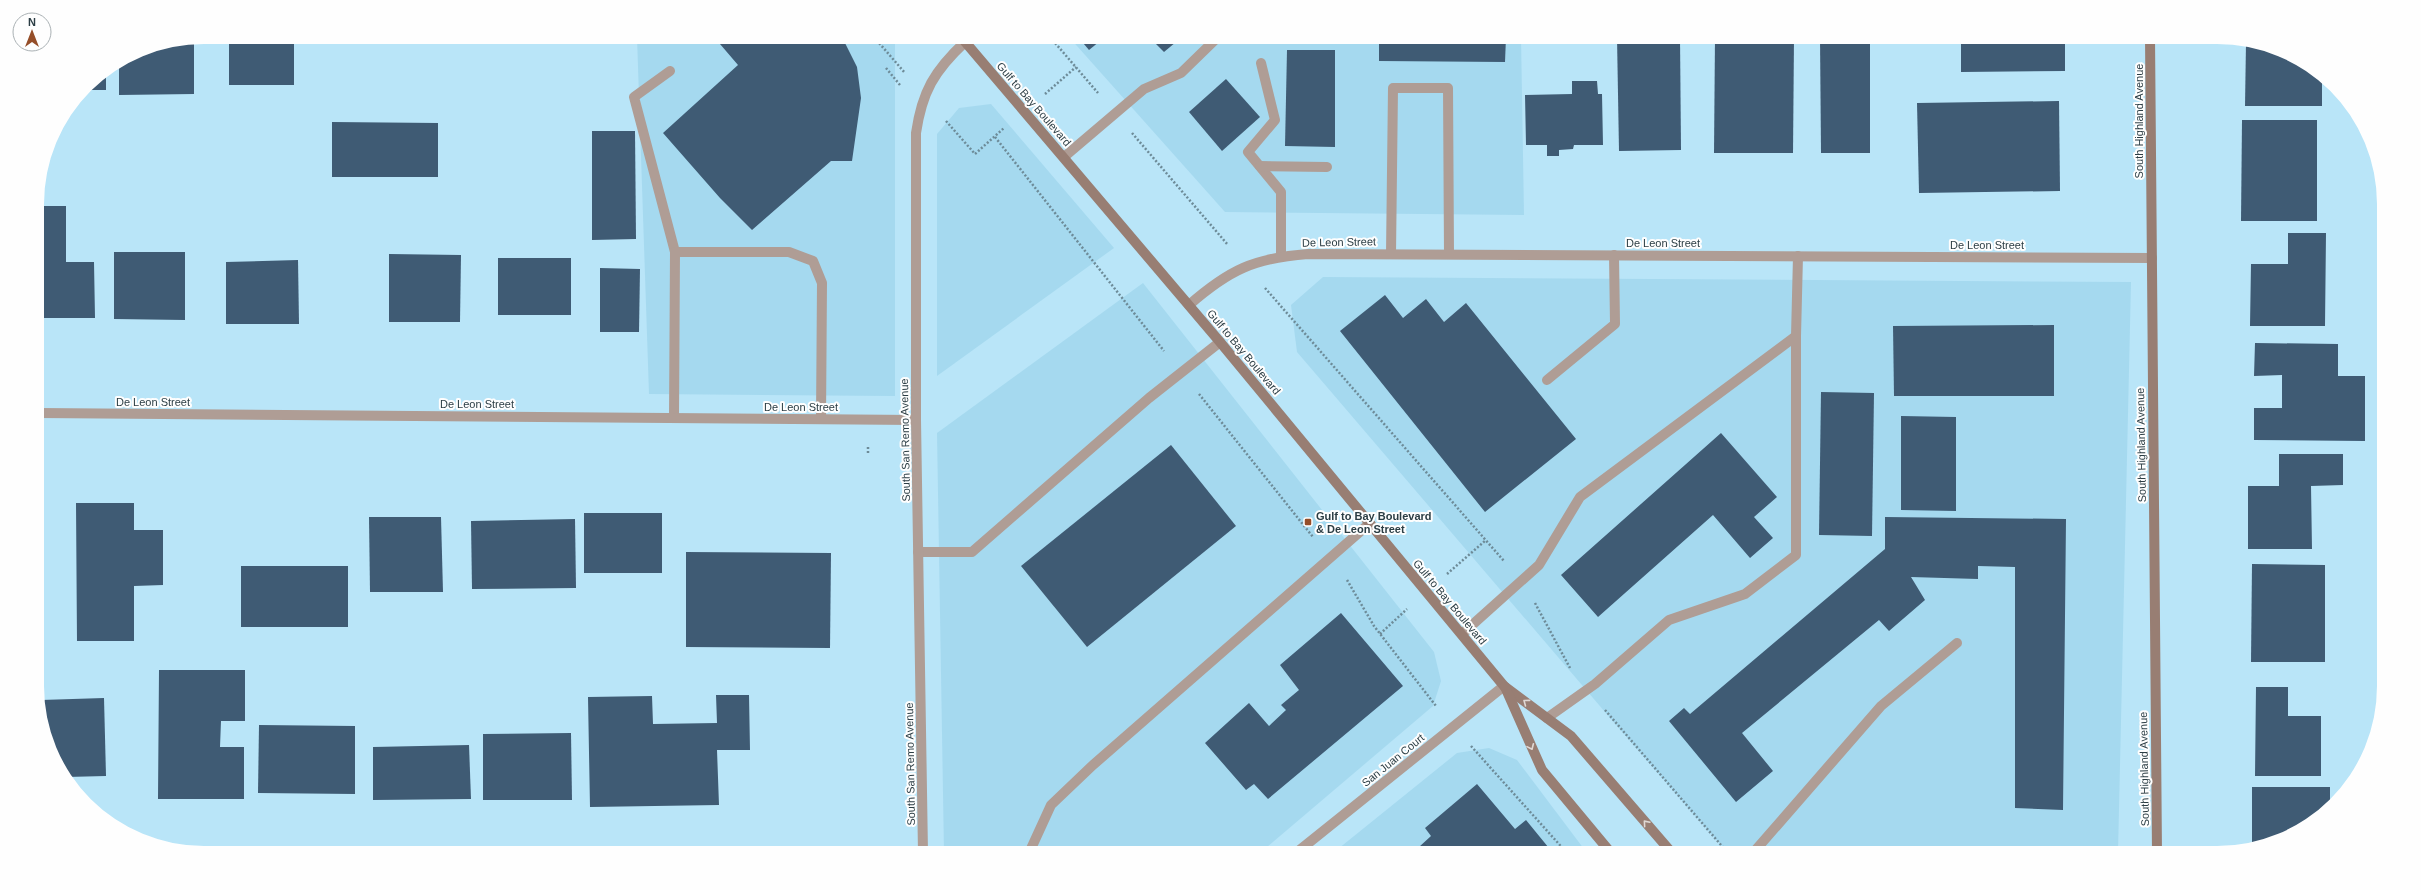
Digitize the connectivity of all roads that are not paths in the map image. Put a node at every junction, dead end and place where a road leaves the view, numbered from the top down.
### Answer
1 (960, 44) edge
2 (966, 44) edge
3 (1211, 44) edge
4 (2150, 44) edge
5 (1261, 63) dead end
6 (670, 71) dead end
7 (1064, 157) junction
8 (1260, 166) junction
9 (1327, 167) dead end
10 (675, 252) junction
11 (1390, 254) junction
12 (1449, 254) junction
13 (1614, 255) junction
14 (1281, 256) junction
15 (1798, 256) junction
16 (2152, 258) junction
17 (1189, 305) junction
18 (1796, 336) junction
19 (1220, 342) junction
20 (1547, 380) dead end
21 (44, 413) edge
22 (674, 418) junction
23 (821, 419) junction
24 (916, 420) junction
25 (1370, 523) junction
26 (918, 552) junction
27 (1462, 634) junction
28 (1957, 643) dead end
29 (1504, 686) junction
30 (1547, 718) junction
31 (923, 846) edge
32 (1032, 846) edge
33 (1305, 846) edge
34 (1605, 846) edge
35 (1666, 846) edge
36 (1759, 846) edge
37 (2157, 846) edge

1 - 24 street, South San Remo Avenue
2 - 7 street, Gulf to Bay Boulevard
3 - 7 street
4 - 16 street, South Highland Avenue
5 - 8 street
6 - 10 street
7 - 17 street, Gulf to Bay Boulevard
8 - 9 street
8 - 14 street
10 - 22 street
10 - 23 street
11 - 12 street, De Leon Street
11 - 12 street
11 - 14 street, De Leon Street
12 - 13 street, De Leon Street
13 - 15 street, De Leon Street
13 - 20 street
14 - 17 street, De Leon Street
15 - 16 street, De Leon Street
15 - 18 street
16 - 37 street, South Highland Avenue
17 - 19 street, Gulf to Bay Boulevard
18 - 27 street
18 - 30 street
19 - 25 street, Gulf to Bay Boulevard
19 - 26 street
21 - 22 street, De Leon Street
22 - 23 street, De Leon Street
23 - 24 street, De Leon Street
24 - 26 street, South San Remo Avenue
25 - 27 street, Gulf to Bay Boulevard
25 - 32 street
26 - 31 street, South San Remo Avenue
27 - 29 street, Gulf to Bay Boulevard
28 - 36 street
30 -> 29 street, Gulf to Bay Boulevard
29 - 33 street, San Juan Court
29 -> 34 street, Gulf to Bay Boulevard
35 -> 30 street, Gulf to Bay Boulevard

